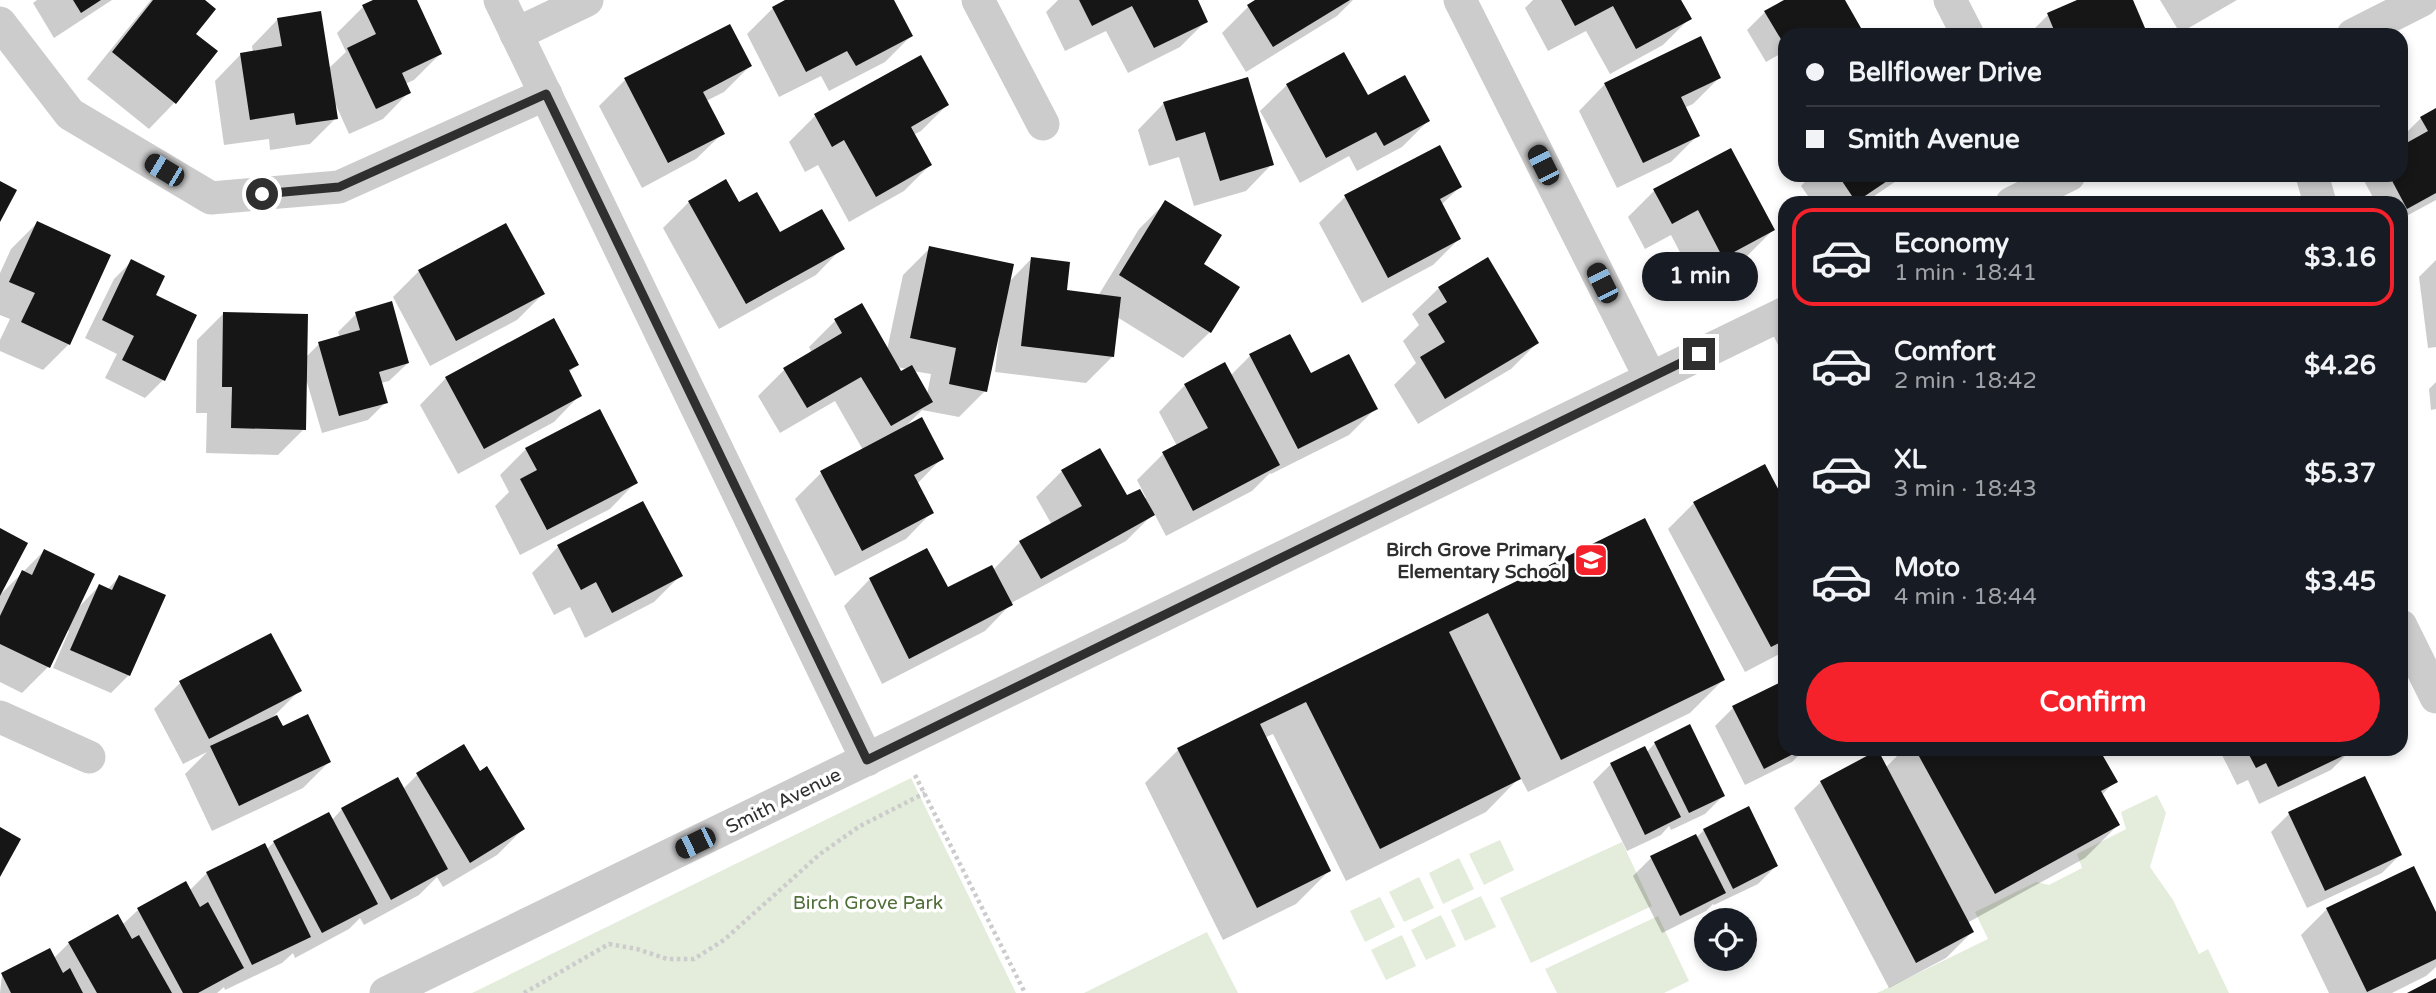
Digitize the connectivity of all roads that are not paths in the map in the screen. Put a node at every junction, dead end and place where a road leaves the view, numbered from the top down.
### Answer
1 (500, 0) edge
2 (587, 0) edge
3 (978, 0) edge
4 (1460, 0) edge
5 (1950, 0) edge
6 (2423, 0) edge
7 (0, 23) edge
8 (1964, 28) edge
9 (2367, 28) edge
10 (516, 34) junction
11 (546, 94) junction
12 (1043, 124) dead end
13 (2048, 182) edge
14 (2024, 196) edge
15 (1778, 325) edge
16 (1650, 377) junction
17 (2408, 640) edge
18 (2436, 697) edge
19 (0, 717) edge
20 (89, 757) dead end
21 (867, 760) junction
22 (386, 993) edge

1 - 10 street
2 - 10 street
3 - 12 street
4 - 16 street
5 - 8 street
6 - 9 street
7 - 11 street
10 - 11 street
11 - 21 street
13 - 14 street
15 - 16 street, Smith Avenue
16 - 21 street, Smith Avenue
17 - 18 street
19 - 20 street
21 - 22 street, Smith Avenue

